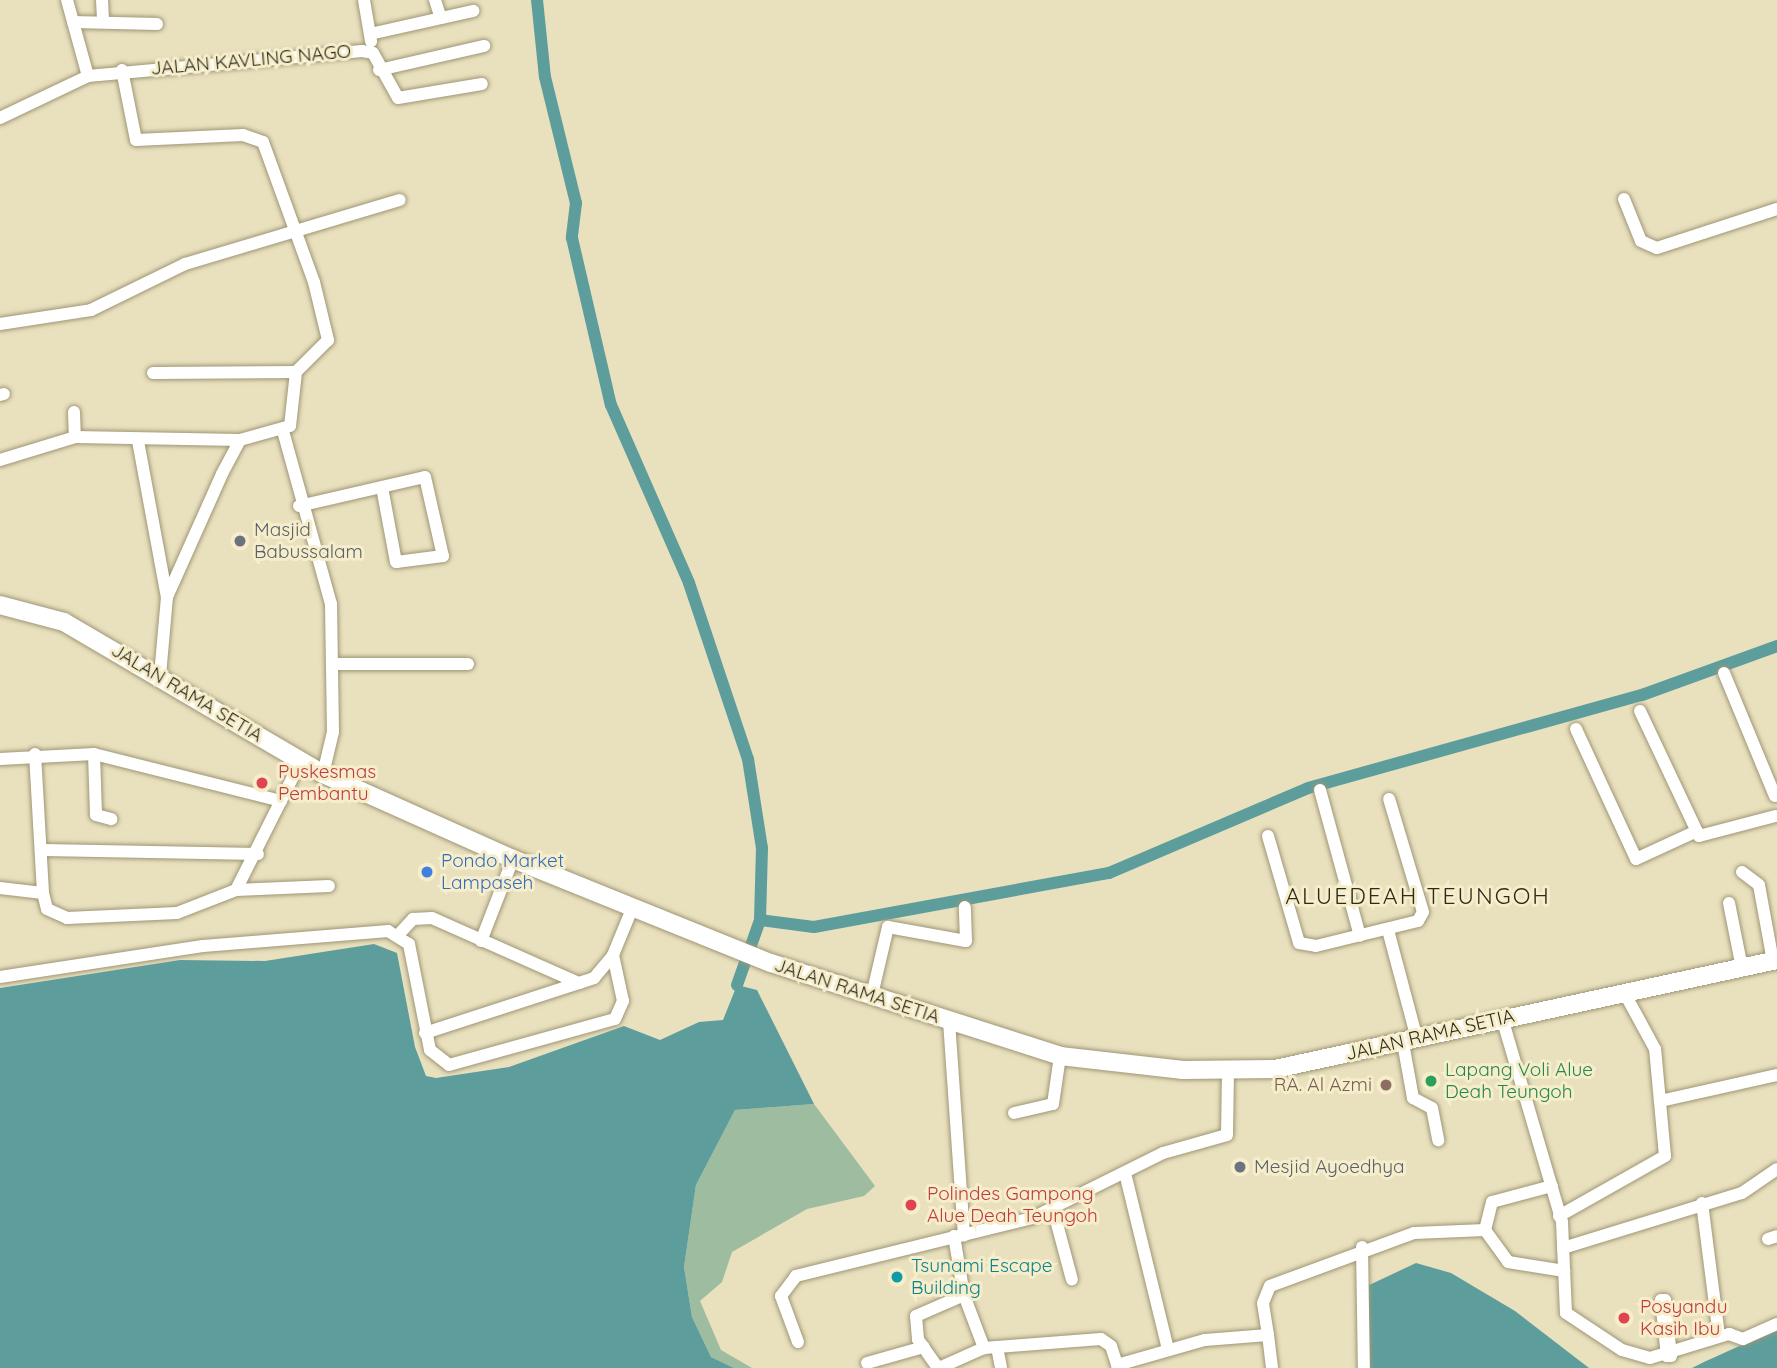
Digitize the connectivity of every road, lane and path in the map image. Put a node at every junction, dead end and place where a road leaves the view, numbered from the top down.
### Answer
1 (66, 0) edge
2 (102, 0) edge
3 (365, 0) edge
4 (435, 0) edge
5 (473, 11) dead end
6 (440, 18) junction
7 (103, 21) junction
8 (73, 22) junction
9 (157, 24) dead end
10 (370, 34) junction
11 (484, 46) dead end
12 (373, 53) junction
13 (122, 70) junction
14 (379, 70) junction
15 (88, 76) junction
16 (482, 84) dead end
17 (0, 118) edge
18 (1625, 199) dead end
19 (400, 200) dead end
20 (1777, 209) edge
21 (297, 232) junction
22 (0, 324) edge
23 (296, 372) junction
24 (153, 373) dead end
25 (74, 412) dead end
26 (283, 432) junction
27 (75, 437) junction
28 (240, 440) junction
29 (138, 441) junction
30 (0, 460) edge
31 (382, 487) junction
32 (299, 506) junction
33 (167, 597) junction
34 (0, 605) edge
35 (334, 664) junction
36 (468, 664) dead end
37 (1724, 673) dead end
38 (160, 676) junction
39 (1640, 711) dead end
40 (1576, 729) dead end
41 (36, 754) junction
42 (94, 754) junction
43 (0, 759) edge
44 (301, 761) junction
45 (323, 774) junction
46 (1777, 780) edge
47 (1320, 790) dead end
48 (1774, 796) junction
49 (1389, 799) dead end
50 (281, 801) junction
51 (111, 819) dead end
52 (1776, 819) edge
53 (1697, 831) junction
54 (1268, 836) dead end
55 (44, 850) junction
56 (258, 854) junction
57 (513, 859) junction
58 (1742, 872) dead end
59 (329, 886) dead end
60 (0, 888) edge
61 (236, 890) junction
62 (43, 893) junction
63 (1729, 903) dead end
64 (965, 907) dead end
65 (632, 909) junction
66 (1388, 930) junction
67 (399, 934) junction
68 (1360, 936) junction
69 (481, 941) junction
70 (612, 955) junction
71 (1775, 960) edge
72 (1742, 968) junction
73 (0, 977) edge
74 (579, 982) junction
75 (1625, 994) junction
76 (872, 995) junction
77 (1502, 1018) junction
78 (949, 1021) junction
79 (425, 1033) junction
80 (1410, 1041) junction
81 (1060, 1056) junction
82 (1228, 1069) junction
83 (1777, 1075) edge
84 (1660, 1101) junction
85 (1014, 1113) dead end
86 (1438, 1140) dead end
87 (1777, 1170) edge
88 (1125, 1173) junction
89 (1552, 1186) junction
90 (1702, 1203) junction
91 (1053, 1209) junction
92 (1559, 1216) junction
93 (1485, 1230) junction
94 (959, 1235) junction
95 (1362, 1247) junction
96 (1563, 1248) junction
97 (1564, 1272) junction
98 (1072, 1280) dead end
99 (964, 1295) junction
100 (1777, 1324) edge
101 (1268, 1335) junction
102 (1719, 1336) junction
103 (798, 1342) dead end
104 (924, 1347) junction
105 (991, 1348) junction
106 (1167, 1349) junction
107 (867, 1363) dead end
108 (1118, 1367) edge
109 (939, 1368) edge
110 (1000, 1368) edge
111 (1272, 1368) edge
112 (1364, 1368) edge

1 - 8 street
2 - 7 street
3 - 10 street
4 - 6 street
5 - 6 street
6 - 10 street
7 - 8 street
7 - 9 street
8 - 15 street
10 - 12 street
11 - 14 street
12 - 13 street, JALAN KAVLING NAGO
12 - 14 street, JALAN KAVLING NAGO
13 - 15 street, JALAN KAVLING NAGO
13 - 21 street
14 - 16 street, JALAN KAVLING NAGO
15 - 17 street, JALAN KAVLING NAGO
18 - 20 street
19 - 21 street
21 - 22 street
21 - 23 street
23 - 24 street
23 - 26 street
25 - 27 street
26 - 28 street
26 - 32 street
27 - 29 street
27 - 30 street
28 - 29 street
28 - 33 street
29 - 33 street
31 - 31 street
31 - 32 street
32 - 35 street
33 - 38 street
34 - 38 street, JALAN RAMA SETIA
35 - 36 street
35 - 45 street
37 - 48 street
38 - 44 street, JALAN RAMA SETIA
39 - 53 street
40 - 53 street
41 - 42 street
41 - 43 street
41 - 55 street
42 - 50 street
42 - 51 street
44 - 45 street, JALAN RAMA SETIA
44 - 50 street
45 - 57 street, JALAN RAMA SETIA
46 - 48 street
47 - 68 street
48 - 52 street
49 - 66 street
50 - 56 street
52 - 53 street
54 - 68 street
55 - 56 street
55 - 62 street
56 - 61 street
57 - 65 street, JALAN RAMA SETIA
57 - 69 street
58 - 71 street
59 - 61 street
60 - 62 street
61 - 62 street
63 - 72 street
64 - 76 street
65 - 70 street
65 - 76 street, JALAN RAMA SETIA
66 - 68 street
66 - 80 street
67 - 69 street
67 - 73 street
67 - 79 street
69 - 74 street
70 - 74 street
70 - 79 street
71 - 72 street, JALAN RAMA SETIA
72 - 75 street, JALAN RAMA SETIA
74 - 79 street
75 - 77 street, JALAN RAMA SETIA
75 - 84 street
76 - 78 street, JALAN RAMA SETIA
77 - 80 street, JALAN RAMA SETIA
77 - 89 street
78 - 81 street, JALAN RAMA SETIA
78 - 94 street
80 - 82 street, JALAN RAMA SETIA
80 - 86 street
81 - 82 street, JALAN RAMA SETIA
81 - 85 street
82 - 88 street
83 - 84 street
84 - 92 street
87 - 90 street
88 - 91 street
88 - 106 street
89 - 92 street
89 - 93 street
90 - 96 street
90 - 102 street
91 - 94 street
91 - 98 street
92 - 96 street
93 - 95 street
93 - 97 street
94 - 99 street
94 - 103 street
95 - 101 street
95 - 112 street
96 - 97 street
97 - 102 street
99 - 104 street
99 - 105 street
100 - 102 street
101 - 106 street
101 - 111 street
104 - 107 street
104 - 109 street
105 - 108 street
105 - 109 street
105 - 110 street
106 - 108 street

